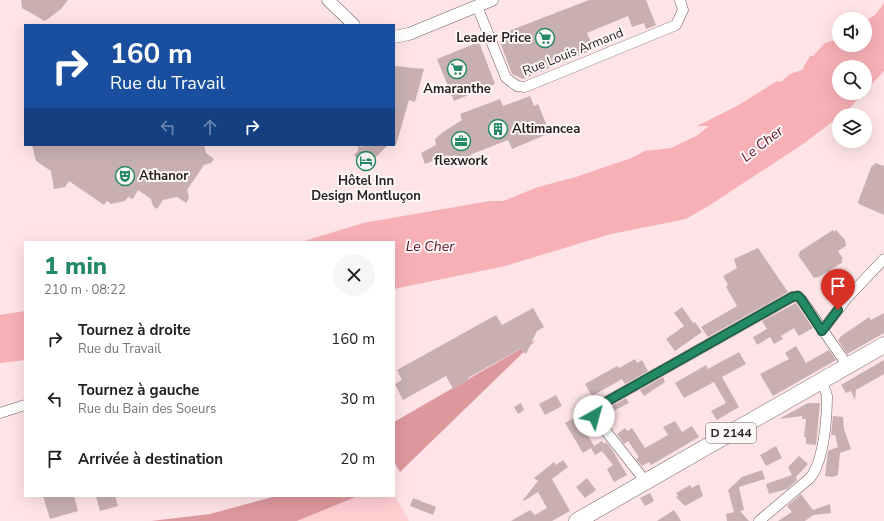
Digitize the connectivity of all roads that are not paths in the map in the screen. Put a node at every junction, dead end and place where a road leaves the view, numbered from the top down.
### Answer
1 (328, 0) edge
2 (492, 0) edge
3 (680, 0) edge
4 (477, 6) junction
5 (353, 24) edge
6 (395, 37) edge
7 (884, 259) edge
8 (822, 331) junction
9 (884, 345) edge
10 (848, 366) junction
11 (822, 382) junction
12 (24, 406) edge
13 (0, 413) edge
14 (646, 482) junction
15 (577, 521) edge
16 (759, 521) edge

1 - 5 street
2 - 4 street
3 - 4 street, Rue Louis Armand
4 - 6 street
7 - 8 street
8 - 10 street
8 - 14 street
9 - 10 main road, D 2144
10 - 11 main road, D 2144
11 - 14 main road, D 2144
11 - 16 street
12 - 13 street
14 - 15 main road, D 2144

